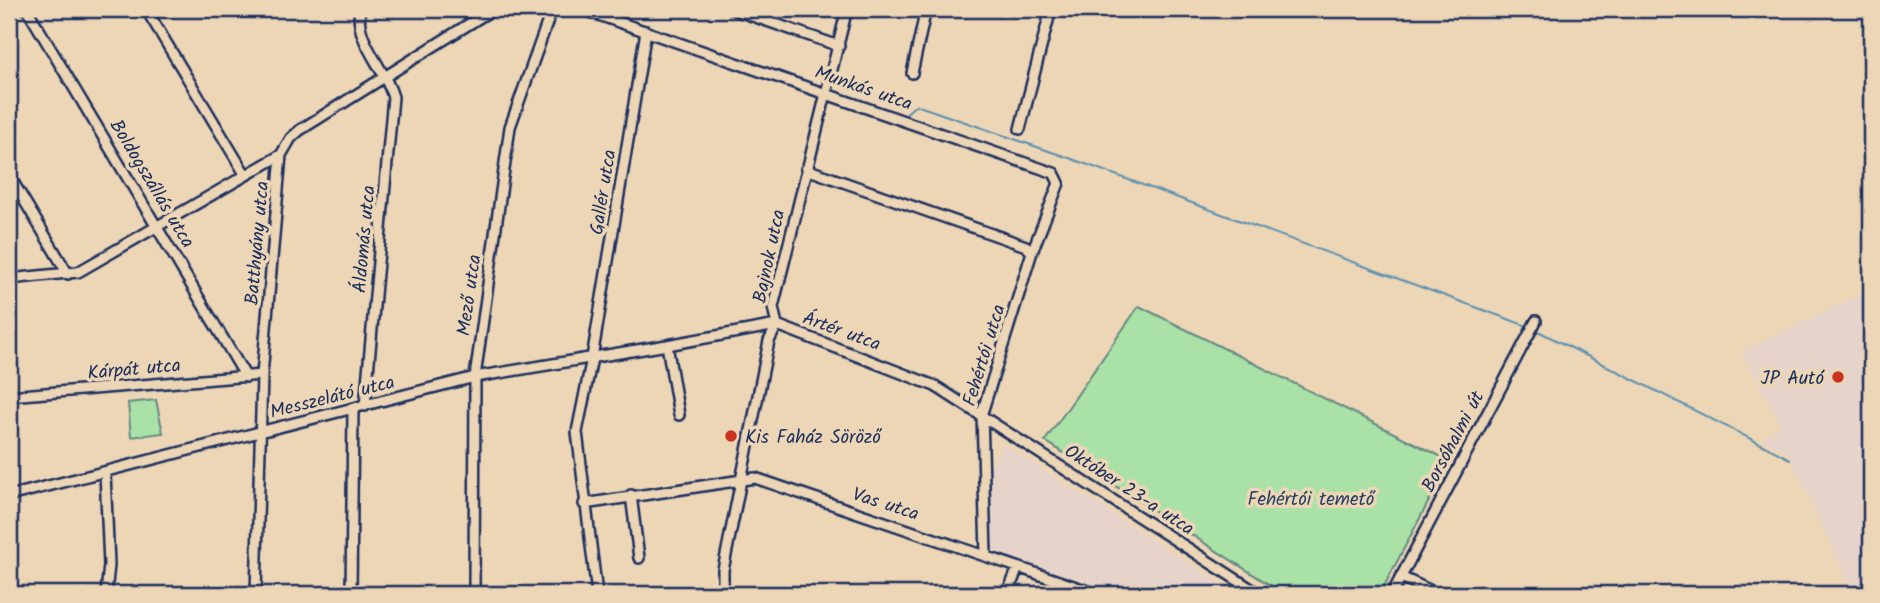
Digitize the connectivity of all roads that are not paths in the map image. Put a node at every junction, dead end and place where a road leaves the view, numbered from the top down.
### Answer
1 (27, 9) edge
2 (146, 9) edge
3 (360, 9) edge
4 (493, 9) edge
5 (552, 9) edge
6 (582, 9) edge
7 (732, 9) edge
8 (847, 9) edge
9 (926, 9) edge
10 (1051, 9) edge
11 (646, 31) junction
12 (838, 46) junction
13 (912, 73) dead end
14 (385, 76) junction
15 (827, 93) junction
16 (1020, 129) dead end
17 (281, 155) junction
18 (806, 169) junction
19 (245, 174) junction
20 (9, 175) edge
21 (158, 225) junction
22 (1032, 252) junction
23 (68, 274) junction
24 (9, 279) edge
25 (1536, 321) dead end
26 (777, 325) junction
27 (667, 345) junction
28 (592, 358) junction
29 (262, 375) junction
30 (246, 377) junction
31 (475, 377) junction
32 (9, 397) edge
33 (365, 406) junction
34 (353, 410) junction
35 (982, 413) junction
36 (680, 415) dead end
37 (259, 433) junction
38 (106, 473) junction
39 (741, 478) junction
40 (631, 495) junction
41 (9, 496) edge
42 (584, 504) junction
43 (986, 555) junction
44 (639, 558) dead end
45 (1018, 568) junction
46 (1401, 577) junction
47 (723, 592) edge
48 (106, 594) edge
49 (256, 594) edge
50 (351, 594) edge
51 (474, 594) edge
52 (597, 594) edge
53 (709, 594) edge
54 (743, 594) edge
55 (1007, 594) edge
56 (1097, 594) edge
57 (1259, 594) edge
58 (1392, 594) edge
59 (1438, 594) edge

1 - 21 street, Boldogszállás utca
2 - 19 street
3 - 14 street, Áldomás utca
4 - 14 street, Batthyány utca
5 - 31 street, Mező utca
6 - 11 street, Munkás utca
7 - 12 street
8 - 12 street, Bajnok utca
9 - 13 street
10 - 16 street
11 - 15 street, Munkás utca
11 - 28 street, Gallér utca
12 - 15 street, Bajnok utca
14 - 17 street, Batthyány utca
14 - 33 street, Áldomás utca
15 - 18 street, Bajnok utca
15 - 22 street, Munkás utca
17 - 19 street
17 - 29 street, Batthyány utca
18 - 22 street
18 - 26 street, Bajnok utca
19 - 21 street
20 - 23 street
21 - 23 street
21 - 30 street, Boldogszállás utca
22 - 35 street, Fehértói utca
23 - 24 street
25 - 46 street, Borsóhalmi út
26 - 27 street, Ártér utca
26 - 35 street, Ártér utca
26 - 39 street, Bajnok utca
27 - 28 street, Messzelátó utca
27 - 36 street
28 - 31 street, Messzelátó utca
28 - 42 street, Gallér utca
29 - 30 street, Kárpát utca
29 - 37 street, Batthyány utca
30 - 32 street, Kárpát utca
31 - 33 street, Messzelátó utca
31 - 51 street, Mező utca
33 - 34 street, Messzelátó utca
34 - 37 street, Messzelátó utca
34 - 50 street
35 - 43 street, Fehértói utca
35 - 57 street, Október 23-a utca
37 - 38 street, Messzelátó utca
37 - 49 street, Batthyány utca
38 - 41 street, Messzelátó utca
38 - 48 street
39 - 40 street, Vas utca
39 - 43 street, Vas utca
39 - 47 street, Bajnok utca
40 - 42 street, Vas utca
40 - 44 street
42 - 52 street, Gallér utca
43 - 45 street, Vas utca
45 - 55 street
45 - 56 street, Vas utca
46 - 58 street, Borsóhalmi út
46 - 59 street
47 - 53 street
47 - 54 street

